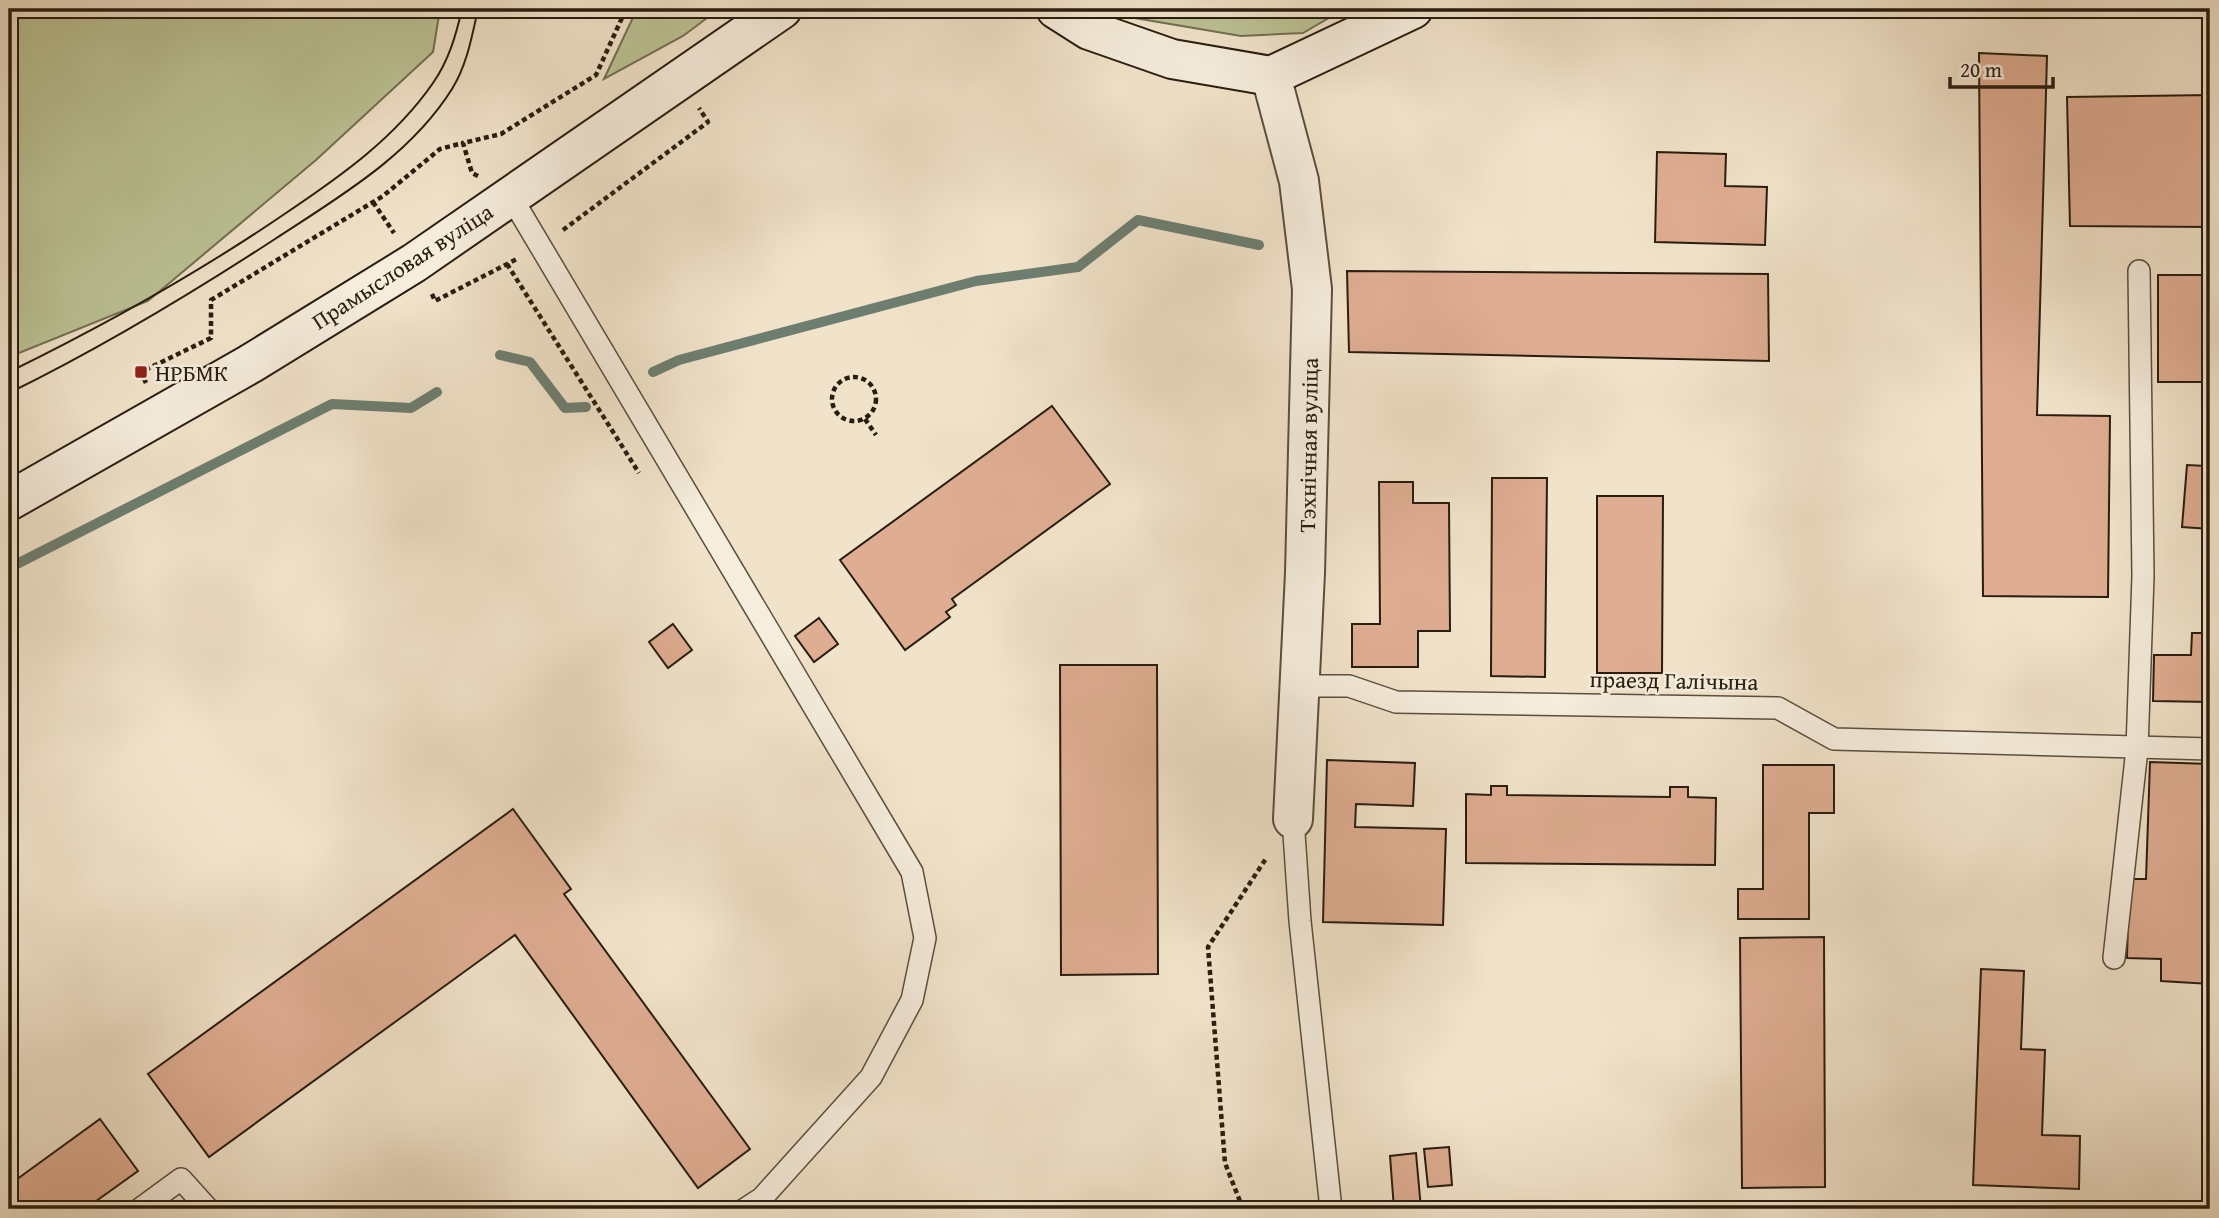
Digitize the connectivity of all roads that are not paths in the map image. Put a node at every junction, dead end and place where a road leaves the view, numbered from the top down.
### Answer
1 (782, 9) edge
2 (1056, 9) edge
3 (1408, 10) edge
4 (1271, 76) junction
5 (510, 195) junction
6 (2139, 271) dead end
7 (9, 501) edge
8 (1299, 686) junction
9 (2137, 749) junction
10 (2210, 749) edge
11 (1293, 818) joint
12 (2114, 958) dead end
13 (140, 1209) edge
14 (208, 1209) edge
15 (745, 1209) edge
16 (1331, 1209) edge

1 - 5 main road, Прамысловая вуліца
2 - 4 main road
3 - 4 main road
4 - 8 main road, Тэхнічная вуліца
5 - 7 main road, Прамысловая вуліца
5 - 15 lane
6 - 9 lane
8 - 9 lane, праезд Галічына
8 - 11 main road, Тэхнічная вуліца
9 - 10 lane, праезд Галічына
9 - 12 lane
11 - 16 lane
13 - 14 lane

